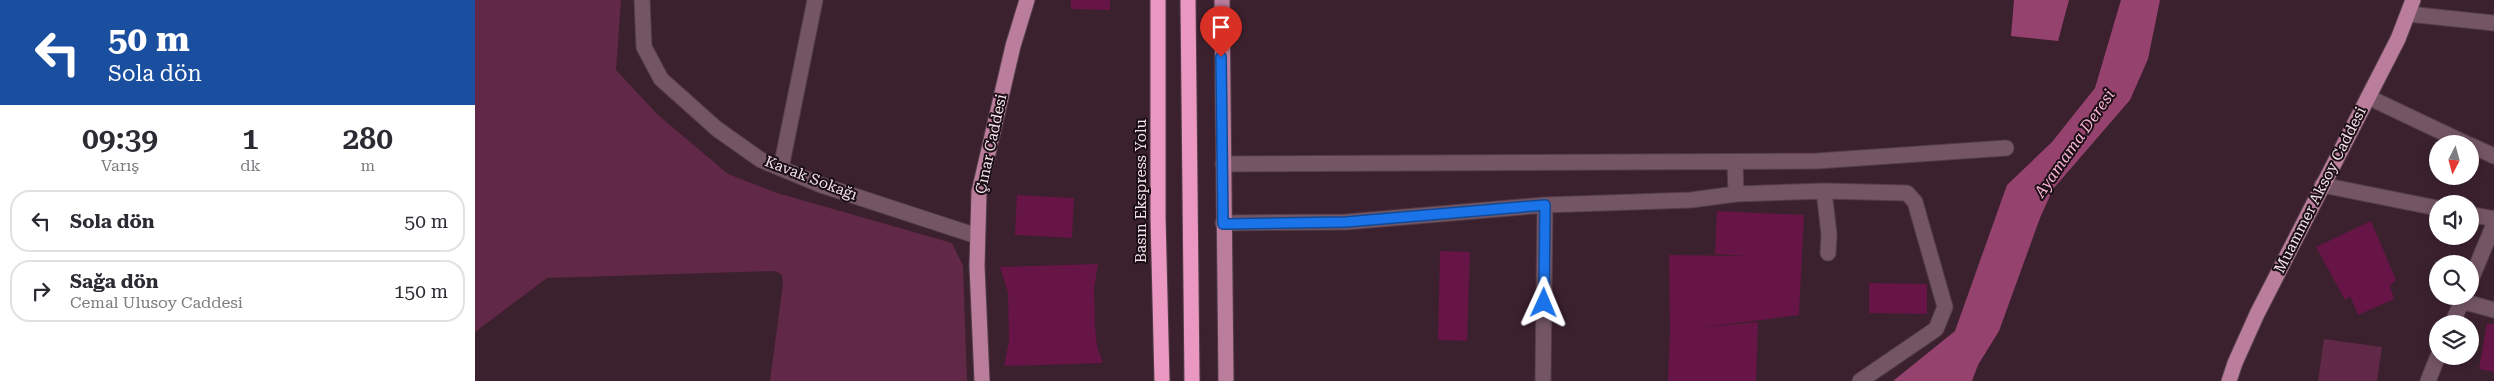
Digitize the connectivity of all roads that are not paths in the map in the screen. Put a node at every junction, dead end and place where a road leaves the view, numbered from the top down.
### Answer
1 (642, 0) edge
2 (815, 0) edge
3 (1027, 0) edge
4 (1158, 0) edge
5 (1188, 0) edge
6 (1222, 0) edge
7 (2411, 7) edge
8 (2494, 23) edge
9 (2368, 97) junction
10 (2450, 135) edge
11 (2006, 148) dead end
12 (2479, 149) edge
13 (2494, 156) edge
14 (1735, 162) junction
15 (1223, 164) junction
16 (781, 168) junction
17 (2322, 185) junction
18 (1824, 191) junction
19 (1736, 194) junction
20 (1545, 205) junction
21 (2429, 206) edge
22 (2479, 216) edge
23 (2494, 219) edge
24 (1223, 224) junction
25 (2494, 224) edge
26 (977, 236) junction
27 (1828, 253) dead end
28 (2479, 260) edge
29 (2479, 305) edge
30 (2494, 310) edge
31 (2435, 365) edge
32 (982, 381) edge
33 (1162, 381) edge
34 (1191, 381) edge
35 (1226, 381) edge
36 (1543, 381) edge
37 (1859, 381) edge
38 (2229, 381) edge
39 (2428, 381) edge

1 - 16 street, Kavak Sokağı
2 - 16 street
3 - 26 main road, Çınar Caddesi
4 - 33 highway, Basın Ekspress Yolu
5 - 34 highway
6 - 15 main road
7 - 8 street
7 - 9 main road, Muammer Aksoy Caddesi
9 - 10 street
9 - 17 main road, Muammer Aksoy Caddesi
11 - 14 street
12 - 13 street
14 - 15 street
14 - 19 street
15 - 24 main road
16 - 26 street, Kavak Sokağı
17 - 21 street
17 - 38 main road, Muammer Aksoy Caddesi
18 - 19 street
18 - 27 street
18 - 37 street
19 - 20 street
20 - 24 street
20 - 36 street
22 - 23 street
24 - 35 main road
25 - 28 street
26 - 32 main road, Çınar Caddesi
29 - 30 street
31 - 39 street

